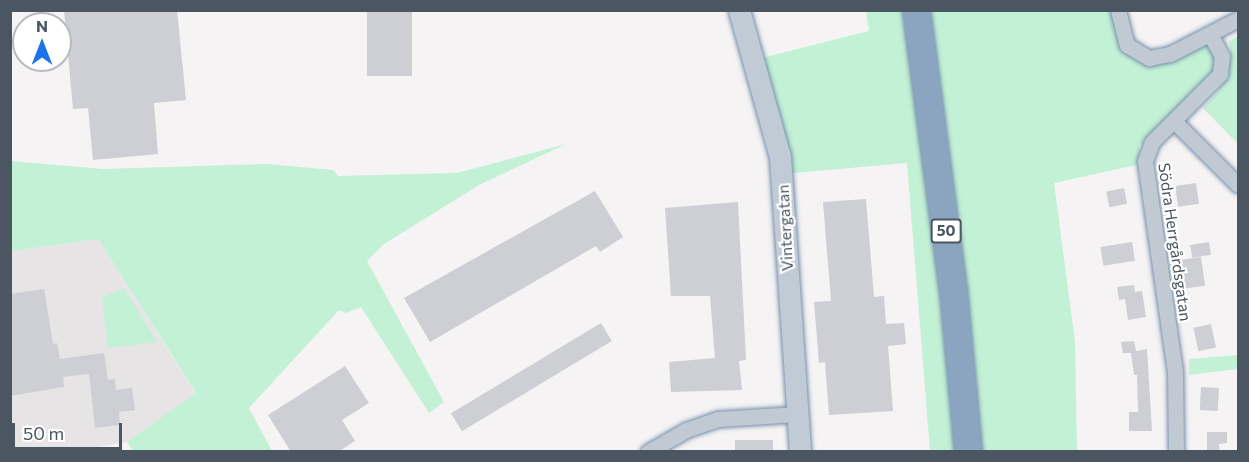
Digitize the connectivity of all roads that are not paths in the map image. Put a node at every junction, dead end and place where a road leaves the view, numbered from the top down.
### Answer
1 (739, 10) edge
2 (916, 10) edge
3 (934, 10) edge
4 (1118, 10) edge
5 (1239, 19) edge
6 (1210, 34) junction
7 (1175, 122) junction
8 (1239, 185) edge
9 (797, 414) junction
10 (648, 452) edge
11 (800, 452) edge
12 (968, 452) edge
13 (986, 452) edge
14 (1176, 452) edge

1 - 9 street, Vintergatan
2 - 12 highway, 50
3 - 13 highway, 50
4 - 6 street
5 - 6 street
6 - 7 street, Södra Herrgårdsgatan
7 - 8 street
7 - 14 street, Södra Herrgårdsgatan
9 - 10 street
9 - 11 street, Vintergatan

